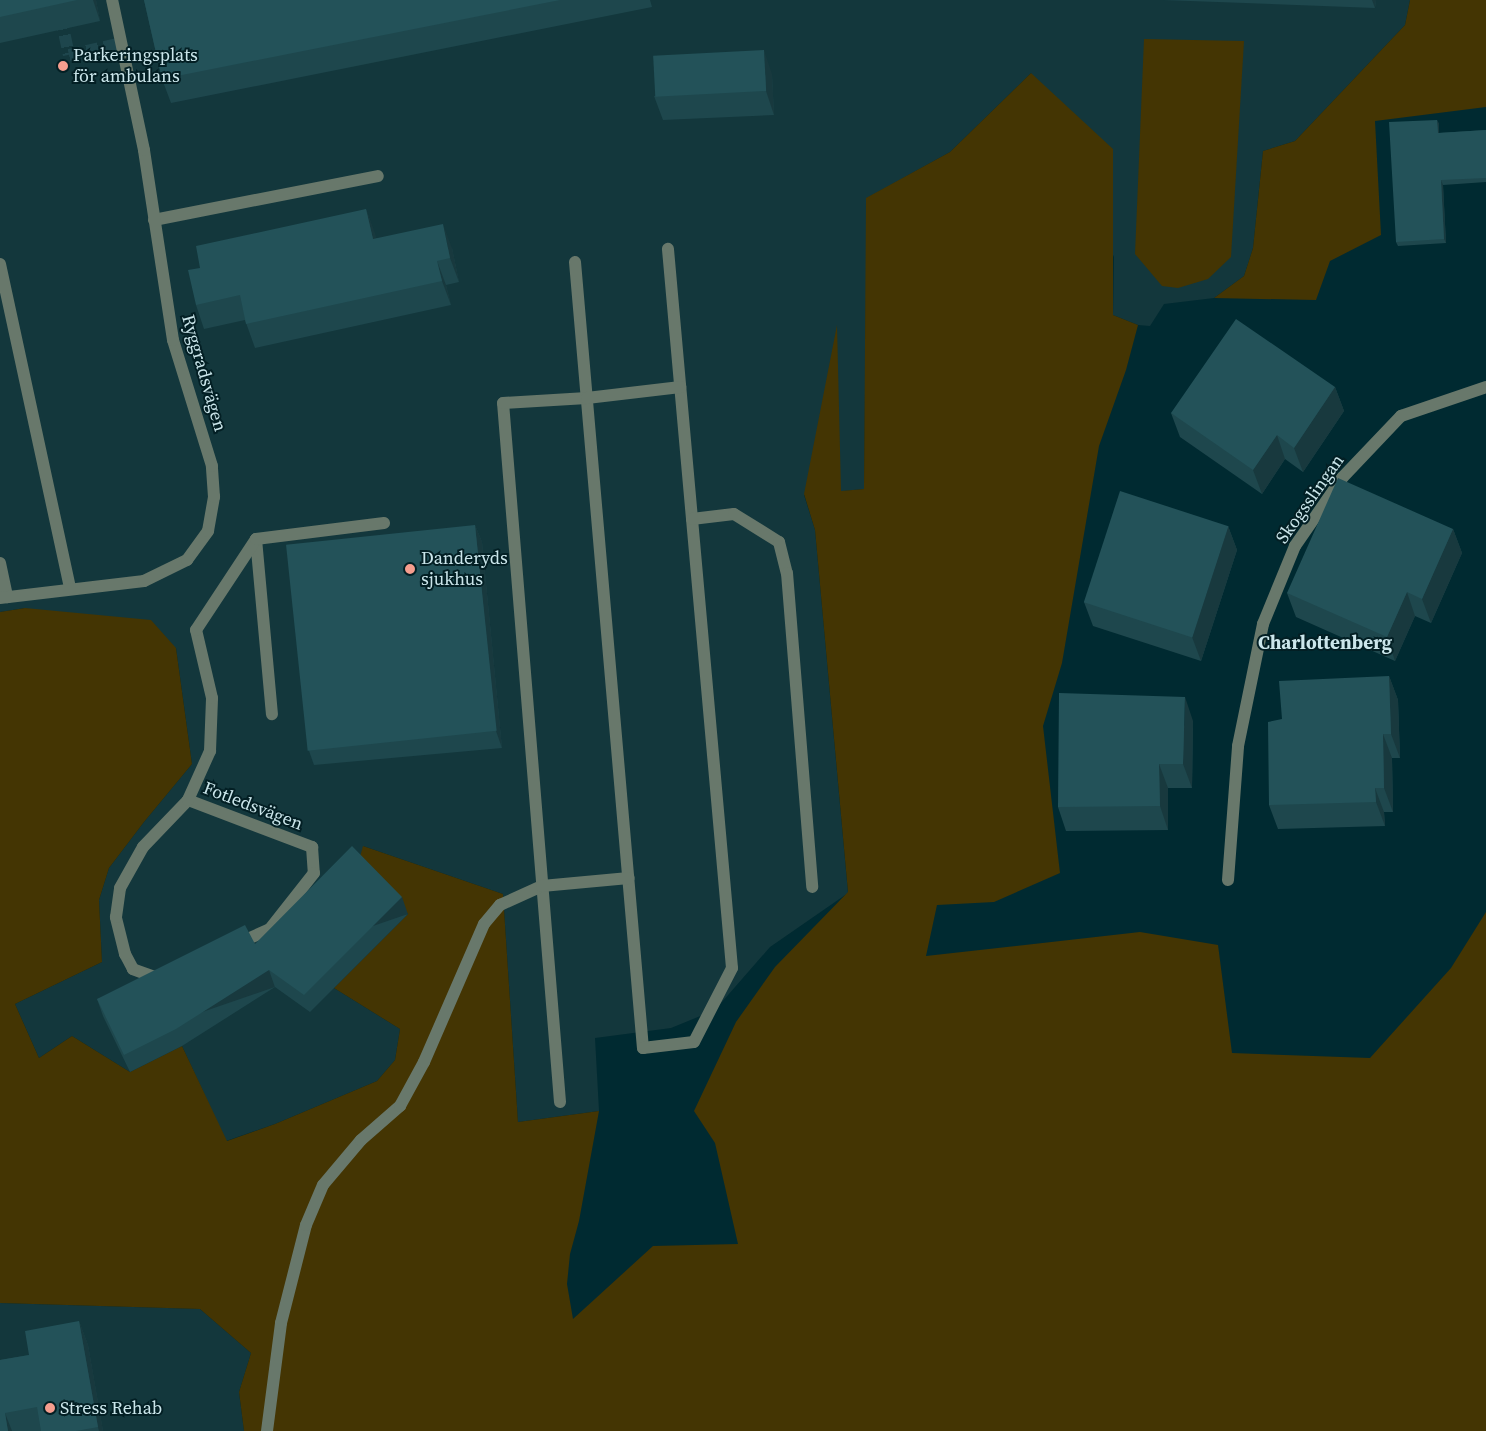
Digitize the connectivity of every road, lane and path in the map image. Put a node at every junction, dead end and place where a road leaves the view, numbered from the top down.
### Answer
1 (112, 0) edge
2 (378, 176) dead end
3 (154, 220) junction
4 (668, 249) dead end
5 (575, 262) dead end
6 (0, 264) edge
7 (680, 387) junction
8 (1486, 387) edge
9 (587, 398) junction
10 (692, 519) junction
11 (384, 523) dead end
12 (256, 539) junction
13 (0, 563) edge
14 (70, 588) junction
15 (4, 597) edge
16 (272, 714) dead end
17 (188, 800) junction
18 (628, 878) junction
19 (1228, 880) dead end
20 (542, 886) junction
21 (812, 887) dead end
22 (227, 948) edge
23 (175, 972) edge
24 (560, 1102) dead end
25 (267, 1431) edge

1 - 3 street, Ryggradsvägen
2 - 3 street
3 - 14 street, Ryggradsvägen
4 - 7 street
5 - 9 street
6 - 14 street
7 - 9 street
7 - 10 street
8 - 19 street, Skogsslingan
9 - 18 street
9 - 20 street
10 - 18 street
10 - 21 street
11 - 12 street
12 - 16 street
12 - 17 street, Fotledsvägen
13 - 15 street
14 - 15 street, Ryggradsvägen
17 - 22 street, Fotledsvägen
17 - 23 street, Fotledsvägen
18 - 20 street
20 - 24 street
20 - 25 street

